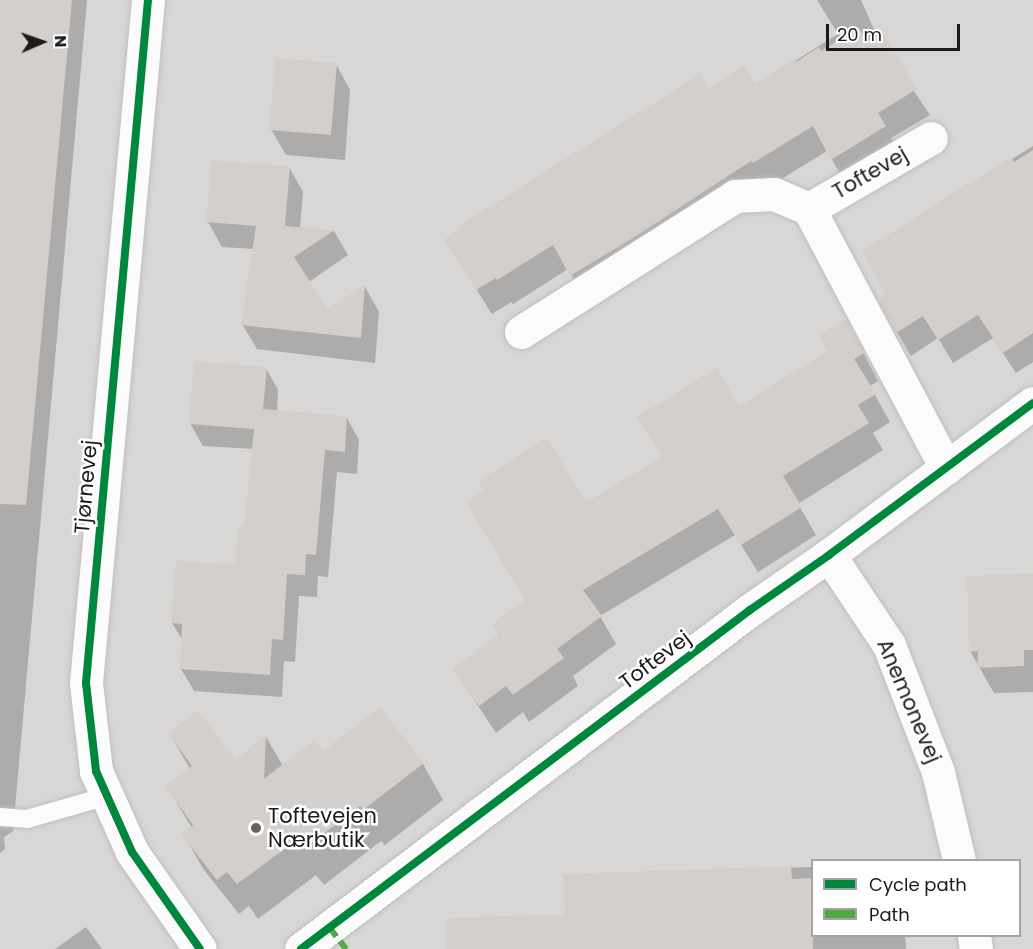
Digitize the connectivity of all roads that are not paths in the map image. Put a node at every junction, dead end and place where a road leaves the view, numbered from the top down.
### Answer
1 (148, 0) edge
2 (931, 138) dead end
3 (809, 209) junction
4 (521, 332) dead end
5 (1033, 403) edge
6 (946, 468) junction
7 (829, 555) junction
8 (107, 796) junction
9 (0, 818) edge
10 (959, 859) edge
11 (200, 949) edge
12 (301, 949) edge

1 - 8 street, Tjørnevej
2 - 3 street, Toftevej
3 - 4 street, Toftevej
3 - 6 street, Toftevej
5 - 6 street, Toftevej
6 - 7 street, Toftevej
7 - 10 street, Anemonevej
7 - 12 street, Toftevej
8 - 9 lane
8 - 11 street, Tjørnevej

